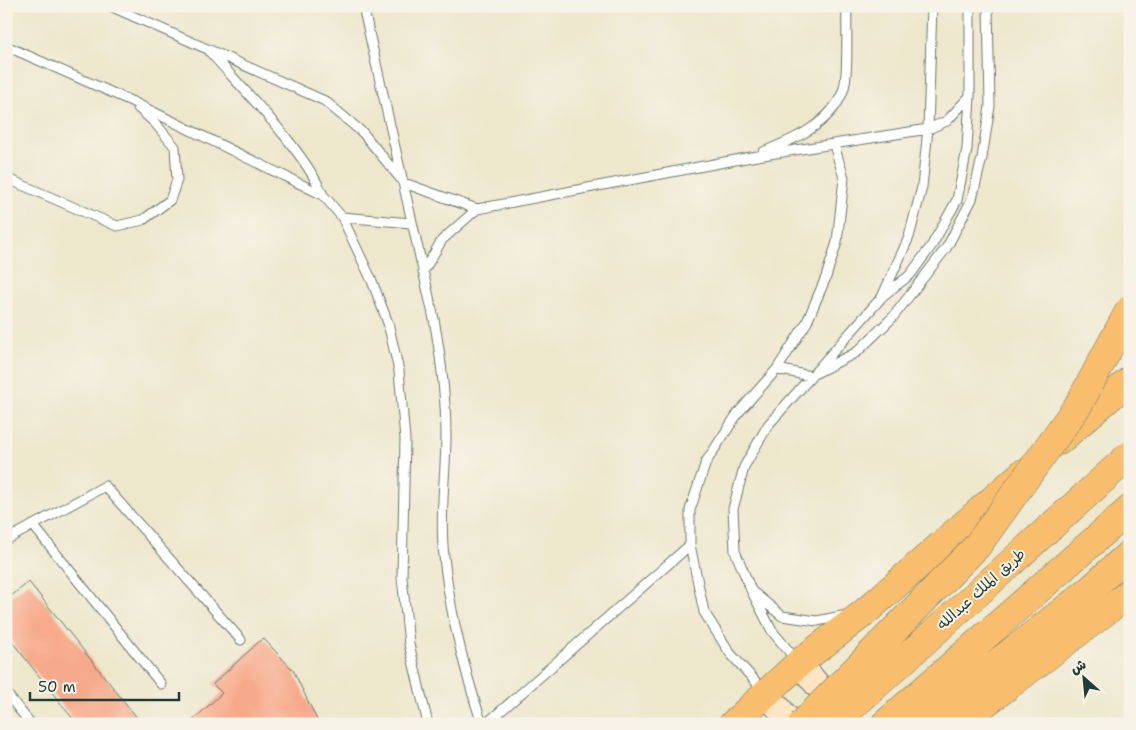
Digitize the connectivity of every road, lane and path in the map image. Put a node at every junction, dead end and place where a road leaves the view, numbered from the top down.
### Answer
1 (110, 6) edge
2 (363, 6) edge
3 (847, 6) edge
4 (932, 6) edge
5 (970, 6) edge
6 (988, 6) edge
7 (6, 46) edge
8 (208, 50) junction
9 (970, 96) junction
10 (131, 101) junction
11 (928, 129) junction
12 (834, 145) junction
13 (751, 158) junction
14 (6, 178) edge
15 (404, 183) junction
16 (323, 195) junction
17 (477, 209) junction
18 (342, 216) junction
19 (411, 223) junction
20 (423, 272) junction
21 (882, 297) junction
22 (1130, 309) edge
23 (777, 369) junction
24 (810, 376) junction
25 (1130, 380) edge
26 (1130, 455) edge
27 (1130, 509) edge
28 (33, 525) junction
29 (6, 540) edge
30 (690, 544) junction
31 (1130, 553) edge
32 (751, 590) junction
33 (1130, 593) edge
34 (865, 612) junction
35 (241, 640) dead end
36 (799, 664) junction
37 (161, 684) dead end
38 (766, 693) junction
39 (6, 694) edge
40 (31, 724) edge
41 (428, 724) edge
42 (482, 724) edge
43 (486, 724) edge
44 (733, 724) edge
45 (792, 724) edge
46 (802, 724) edge
47 (833, 724) edge
48 (850, 724) edge
49 (885, 724) edge
50 (920, 724) edge
51 (958, 724) edge

1 - 8 lane
2 - 15 lane
3 - 13 lane
4 - 11 lane
5 - 9 lane
6 - 24 lane
7 - 10 lane
8 - 15 lane
8 - 16 lane
9 - 11 lane
9 - 21 lane
10 - 14 lane
10 - 16 lane
11 - 12 lane
11 - 21 lane
12 - 13 lane
12 - 23 lane
13 - 17 lane
15 - 17 lane
15 - 19 lane
16 - 18 lane
17 - 20 lane
18 - 19 lane
18 - 41 lane
19 - 20 lane
20 - 42 lane
21 - 24 lane
22 - 46 main road, bridge
23 - 24 lane
23 - 30 lane
24 - 32 lane
25 - 34 main road
26 - 47 main road, طريق الملك عبدالله, bridge
27 - 49 main road
28 - 29 lane
28 - 35 lane
28 - 37 lane
30 - 38 lane
30 - 43 lane
31 - 50 main road
32 - 34 lane
32 - 36 lane
33 - 51 main road
34 - 36 main road
36 - 38 main road
36 - 48 street
38 - 44 main road
38 - 45 street
39 - 40 lane

